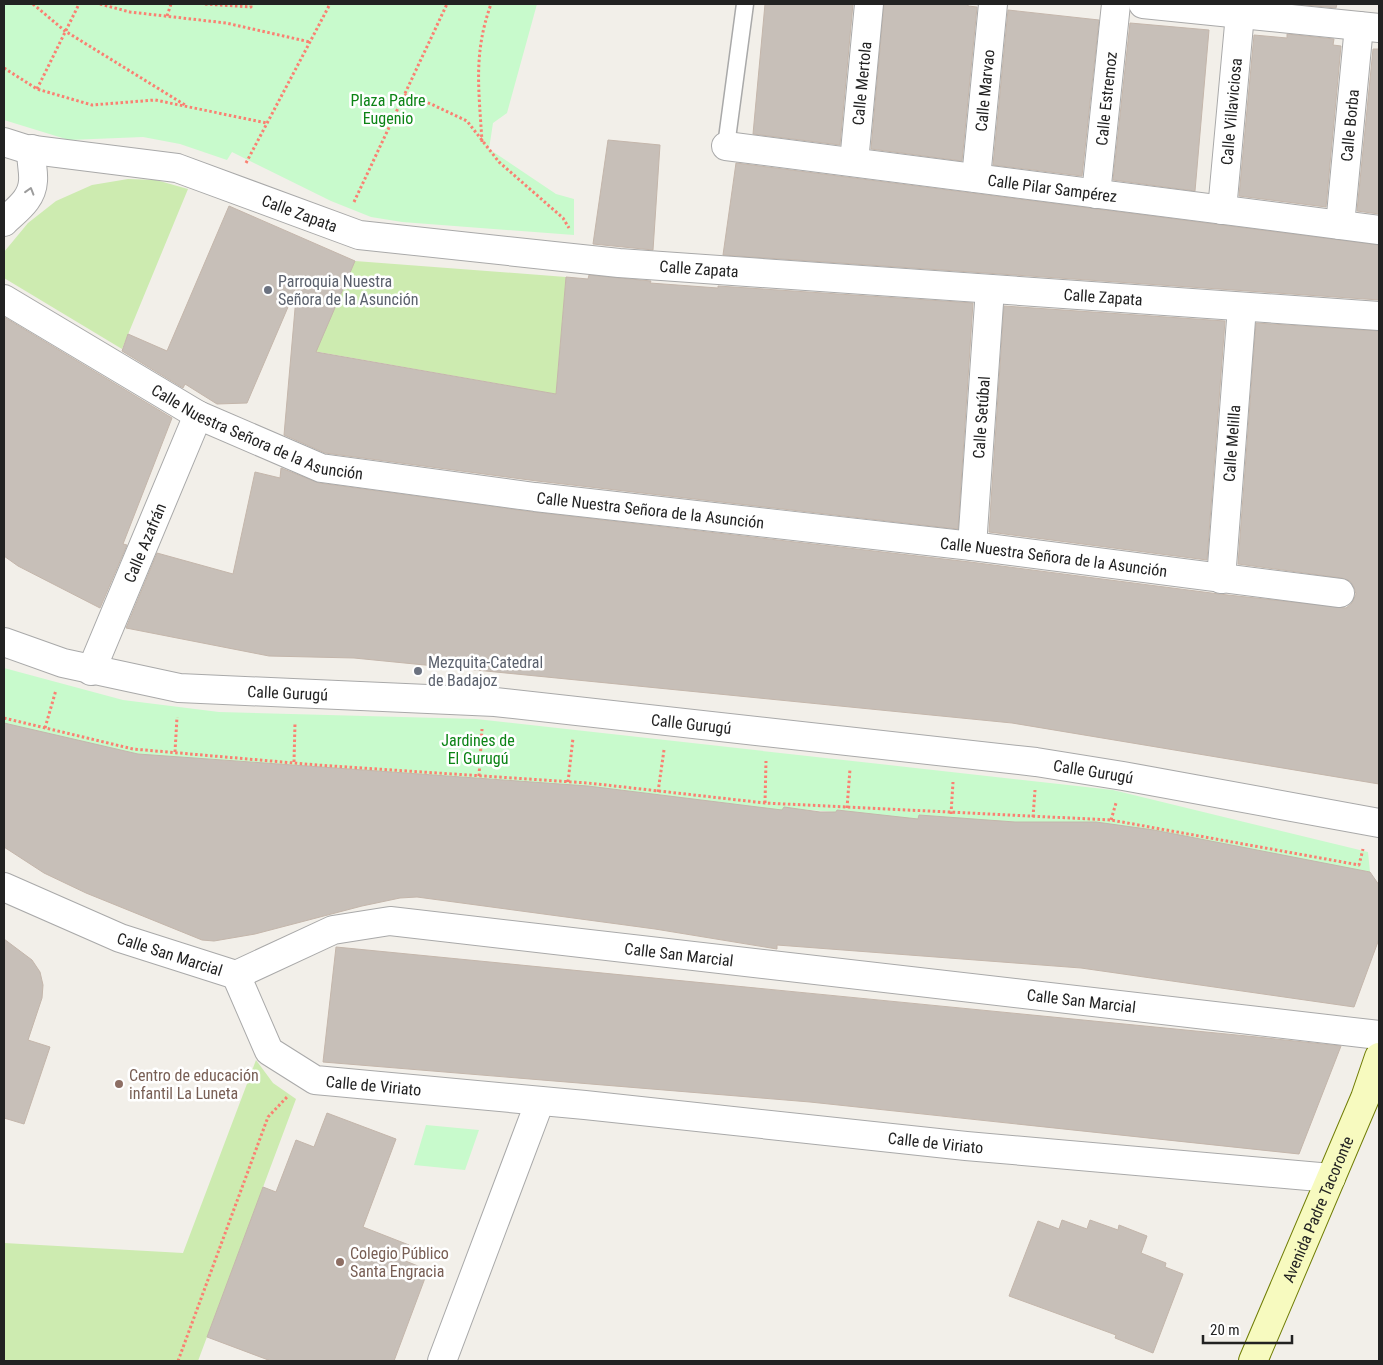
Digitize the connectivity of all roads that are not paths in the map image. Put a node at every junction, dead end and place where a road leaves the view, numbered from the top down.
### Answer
1 (745, 4) edge
2 (869, 4) edge
3 (993, 4) edge
4 (1116, 4) edge
5 (1143, 4) edge
6 (1240, 14) junction
7 (1369, 27) edge
8 (4, 142) edge
9 (726, 146) joint
10 (32, 150) junction
11 (854, 162) junction
12 (976, 178) junction
13 (1096, 194) junction
14 (1222, 210) junction
15 (4, 222) edge
16 (1340, 225) junction
17 (1379, 230) edge
18 (990, 289) junction
19 (4, 299) edge
20 (1242, 307) junction
21 (1379, 316) edge
22 (198, 415) junction
23 (972, 546) junction
24 (1221, 579) junction
25 (1340, 593) dead end
26 (4, 642) edge
27 (91, 671) junction
28 (1375, 822) edge
29 (4, 887) edge
30 (236, 975) junction
31 (1379, 1035) edge
32 (1379, 1057) edge
33 (540, 1101) junction
34 (1331, 1178) junction
35 (442, 1361) edge
36 (1253, 1361) edge

1 - 9 lane
2 - 11 street, Calle Mertola
3 - 12 street, Calle Marvao
4 - 13 street, Calle Estremoz
5 - 6 street
6 - 7 street
6 - 14 street, Calle Villaviciosa
7 - 16 street, Calle Borba
8 - 10 street, Calle Zapata
9 - 11 street, Calle Pilar Sampérez
15 -> 10 street
10 - 18 street, Calle Zapata
11 - 12 street, Calle Pilar Sampérez
12 - 13 street, Calle Pilar Sampérez
13 - 14 street, Calle Pilar Sampérez
14 - 16 street, Calle Pilar Sampérez
16 - 17 street, Calle Pilar Sampérez
18 - 20 street, Calle Zapata
18 - 23 street, Calle Setúbal
19 - 22 street, Calle Nuestra Señora de la Asunción
20 - 21 street, Calle Zapata
20 - 24 street, Calle Melilla
22 - 23 street, Calle Nuestra Señora de la Asunción
22 - 27 street, Calle Azafrán
23 - 24 street, Calle Nuestra Señora de la Asunción
24 - 25 street, Calle Nuestra Señora de la Asunción
26 - 27 street, Calle Gurugú
27 - 28 street, Calle Gurugú
29 - 30 street, Calle San Marcial
30 - 31 street, Calle San Marcial
30 - 33 street, Calle de Viriato
32 - 34 main road, Avenida Padre Tacoronte
33 - 34 street, Calle de Viriato
33 - 35 street
34 - 36 main road, Avenida Padre Tacoronte

